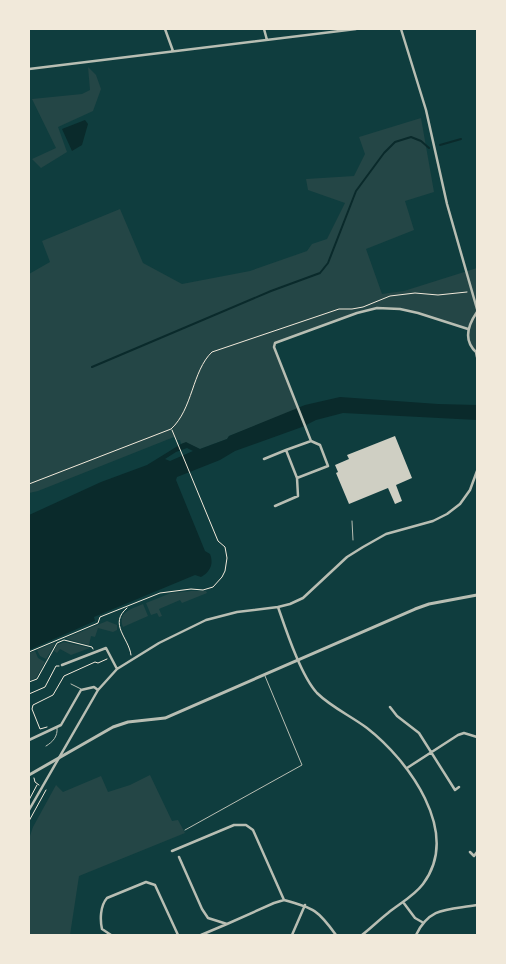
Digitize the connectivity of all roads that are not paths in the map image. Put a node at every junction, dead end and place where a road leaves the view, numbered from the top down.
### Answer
1 (165, 29) edge
2 (264, 29) edge
3 (356, 29) edge
4 (401, 29) edge
5 (267, 40) junction
6 (173, 51) junction
7 (29, 69) edge
8 (473, 291) junction
9 (477, 300) edge
10 (477, 311) edge
11 (468, 329) junction
12 (477, 352) edge
13 (477, 357) edge
14 (311, 441) junction
15 (286, 450) junction
16 (264, 459) dead end
17 (477, 470) edge
18 (297, 478) junction
19 (275, 506) dead end
20 (352, 521) dead end
21 (353, 540) dead end
22 (477, 594) edge
23 (278, 607) junction
24 (299, 660) junction
25 (62, 665) road end
26 (116, 669) junction
27 (264, 676) junction
28 (71, 684) dead end
29 (81, 690) junction
30 (98, 690) junction
31 (390, 707) dead end
32 (57, 727) junction
33 (477, 737) edge
34 (29, 740) edge
35 (46, 746) dead end
36 (431, 753) junction
37 (58, 758) junction
38 (407, 768) junction
39 (29, 775) edge
40 (460, 788) dead end
41 (29, 810) edge
42 (185, 830) dead end
43 (172, 851) dead end
44 (470, 852) dead end
45 (477, 852) edge
46 (179, 857) dead end
47 (284, 900) junction
48 (403, 902) junction
49 (477, 905) edge
50 (305, 906) junction
51 (422, 922) junction
52 (227, 924) junction
53 (111, 935) edge
54 (178, 935) edge
55 (201, 935) edge
56 (292, 935) edge
57 (336, 935) edge
58 (362, 935) edge
59 (416, 935) edge

1 - 6 street
2 - 5 street
3 - 5 street
4 - 8 street
5 - 6 street
6 - 7 street
8 - 9 street
8 - 10 street
10 - 11 street
11 - 12 street
11 - 14 street
12 - 13 street
14 - 15 street
14 - 18 street
15 - 16 street
15 - 18 street
17 - 23 street
18 - 19 street
20 - 21 lane
22 - 24 street
23 - 24 street
23 - 26 street
24 - 27 street
24 - 38 street
25 - 26 street
26 - 30 street
27 - 37 street
27 - 42 lane
28 - 29 lane
29 - 30 street
29 - 32 street
30 - 37 street
31 - 36 street
32 - 34 street
32 - 35 lane
33 - 36 street
36 - 38 street
36 - 40 street
37 - 39 street
37 - 41 street
38 - 48 street
43 - 47 street
44 - 45 street
46 - 52 street
47 - 50 street
47 - 52 street
48 - 51 street
48 - 58 street
49 - 51 street
50 - 56 street
50 - 57 street
51 - 59 street
52 - 55 street
53 - 54 street

